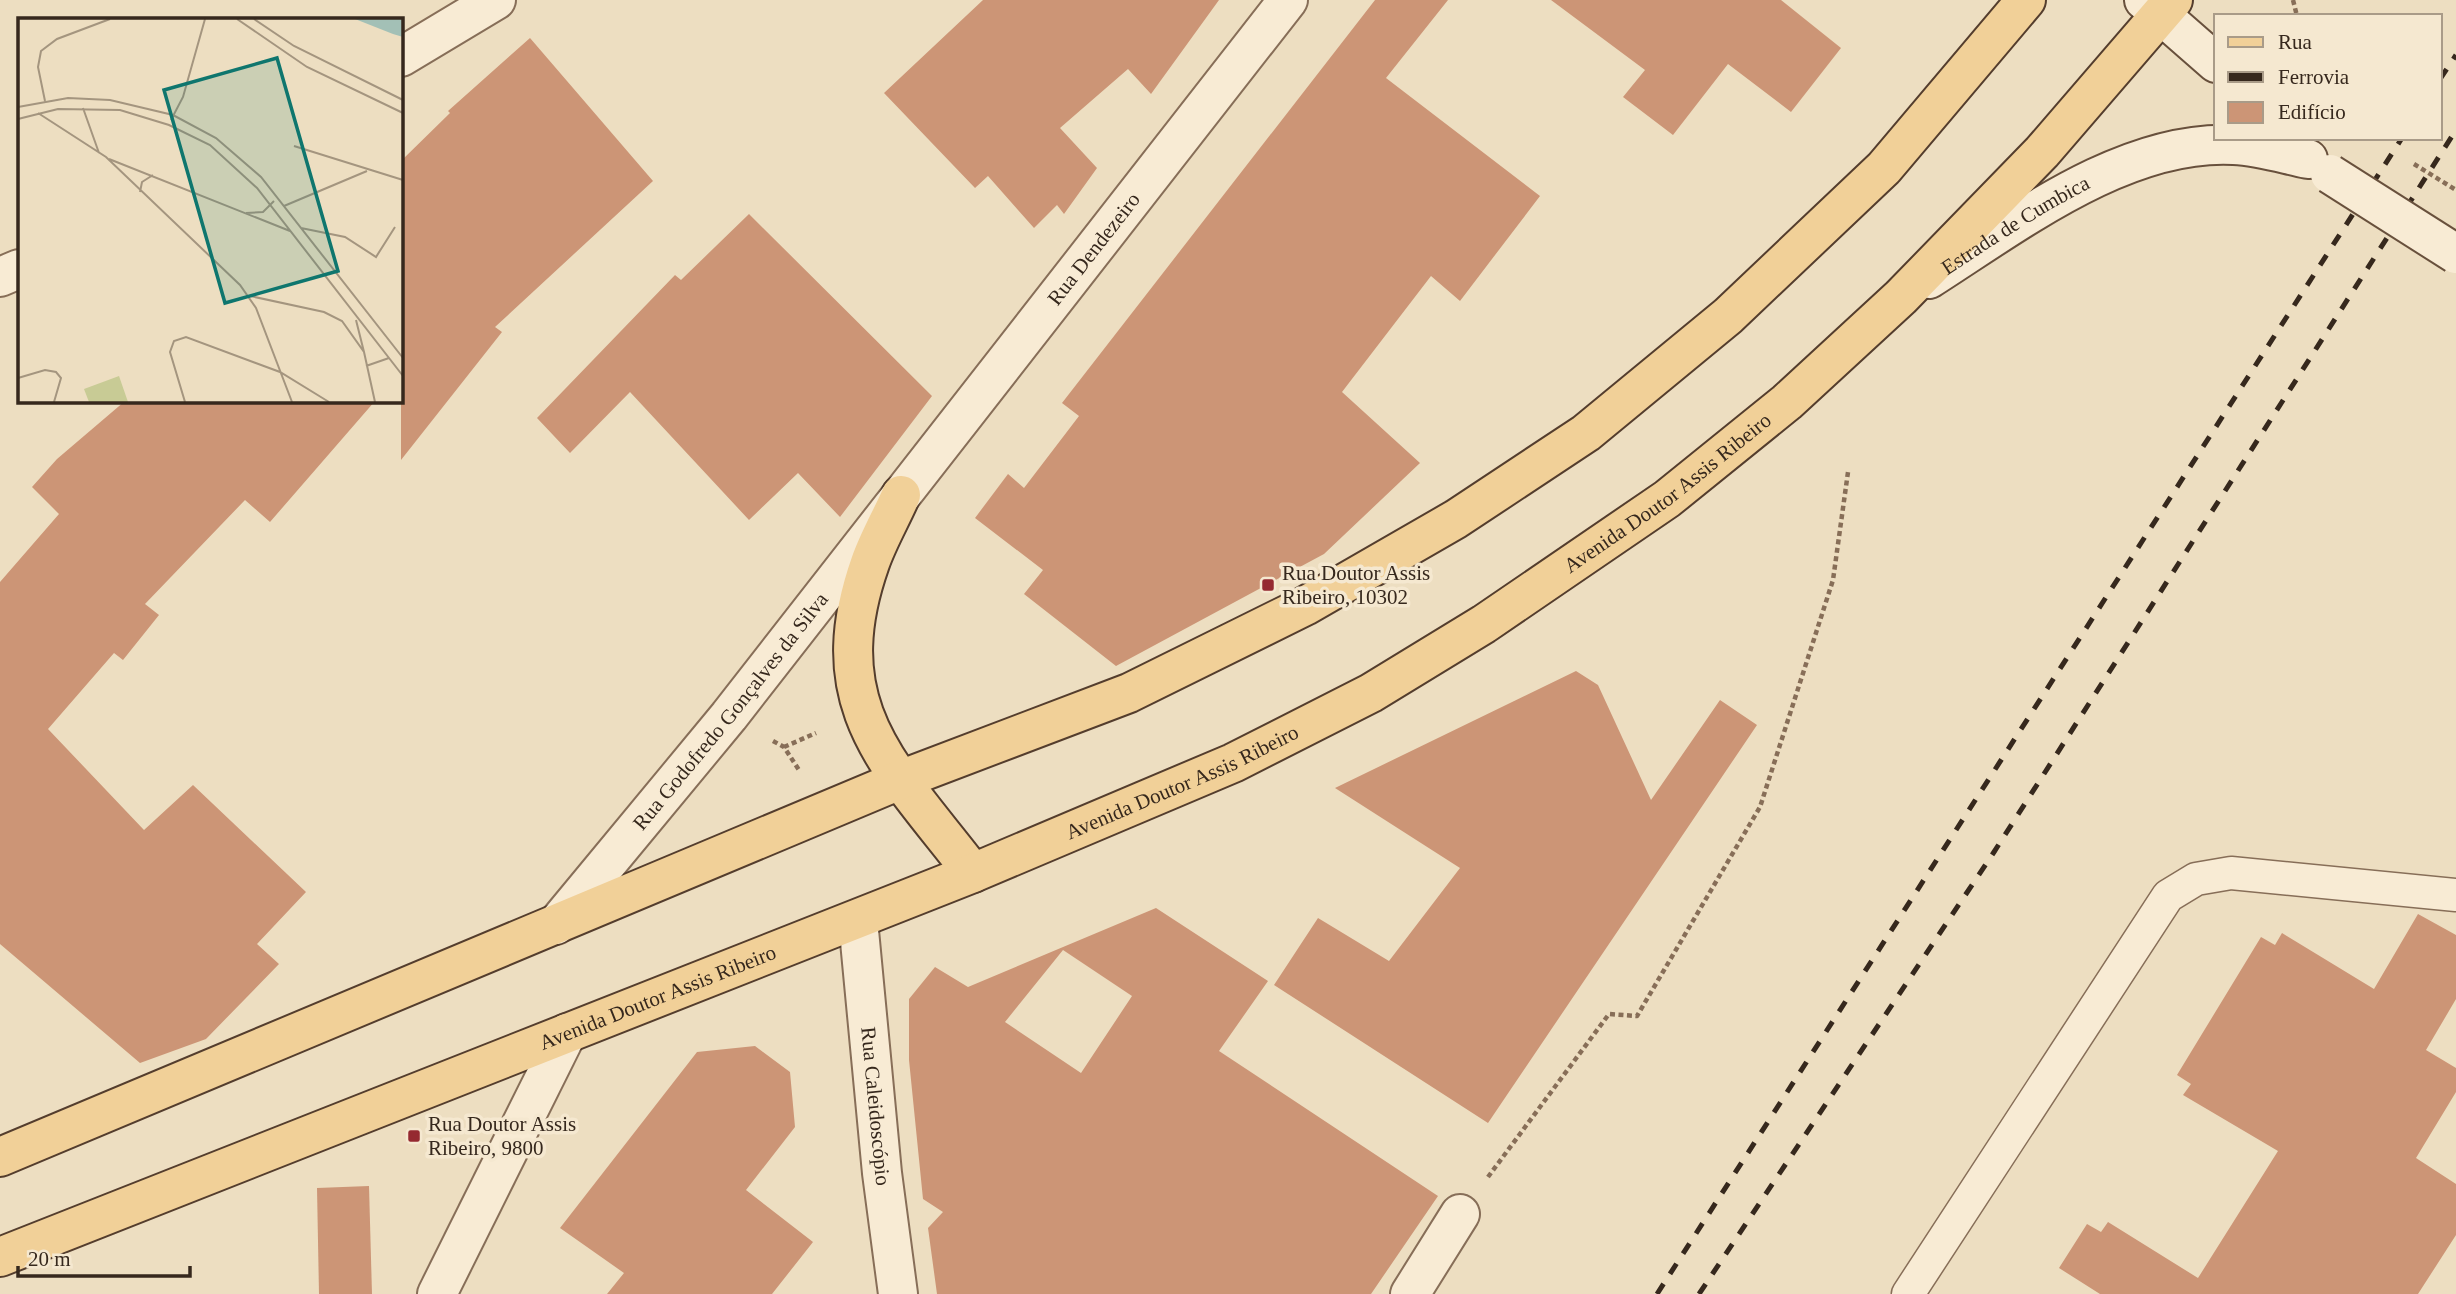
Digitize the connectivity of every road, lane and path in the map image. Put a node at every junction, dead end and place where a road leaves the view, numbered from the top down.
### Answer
1 (496, 0) edge
2 (1288, 0) edge
3 (2026, 0) edge
4 (2160, 5) edge
5 (402, 56) edge
6 (2214, 61) edge
7 (2309, 157) edge
8 (2456, 254) edge
9 (18, 269) edge
10 (0, 277) edge
11 (1900, 297) junction
12 (1848, 472) dead end
13 (901, 495) junction
14 (816, 733) dead end
15 (768, 738) dead end
16 (784, 747) junction
17 (802, 774) dead end
18 (900, 780) junction
19 (973, 873) junction
20 (2456, 895) edge
21 (858, 920) junction
22 (556, 925) junction
23 (567, 1033) junction
24 (0, 1157) edge
25 (1461, 1214) joint
26 (0, 1257) edge
27 (437, 1294) edge
28 (898, 1294) edge
29 (1410, 1294) edge
30 (1908, 1294) edge

1 - 5 street
2 - 13 street, Rua Dendezeiro
3 - 18 main road
4 - 6 street
4 - 11 main road, Avenida Doutor Assis Ribeiro
7 - 8 street, bridge
7 - 11 street, Estrada de Cumbica
9 - 10 street
11 - 19 main road, Avenida Doutor Assis Ribeiro
12 - 25 path
13 - 18 main road
13 - 22 street, Rua Godofredo Gonçalves da Silva
14 - 16 path
15 - 16 path
16 - 17 path
18 - 19 main road
18 - 22 main road
19 - 21 main road, Avenida Doutor Assis Ribeiro
20 - 30 lane
21 - 23 main road, Avenida Doutor Assis Ribeiro
21 - 28 street, Rua Caleidoscópio
22 - 24 main road
23 - 26 main road, Avenida Doutor Assis Ribeiro
23 - 27 street
25 - 29 street

